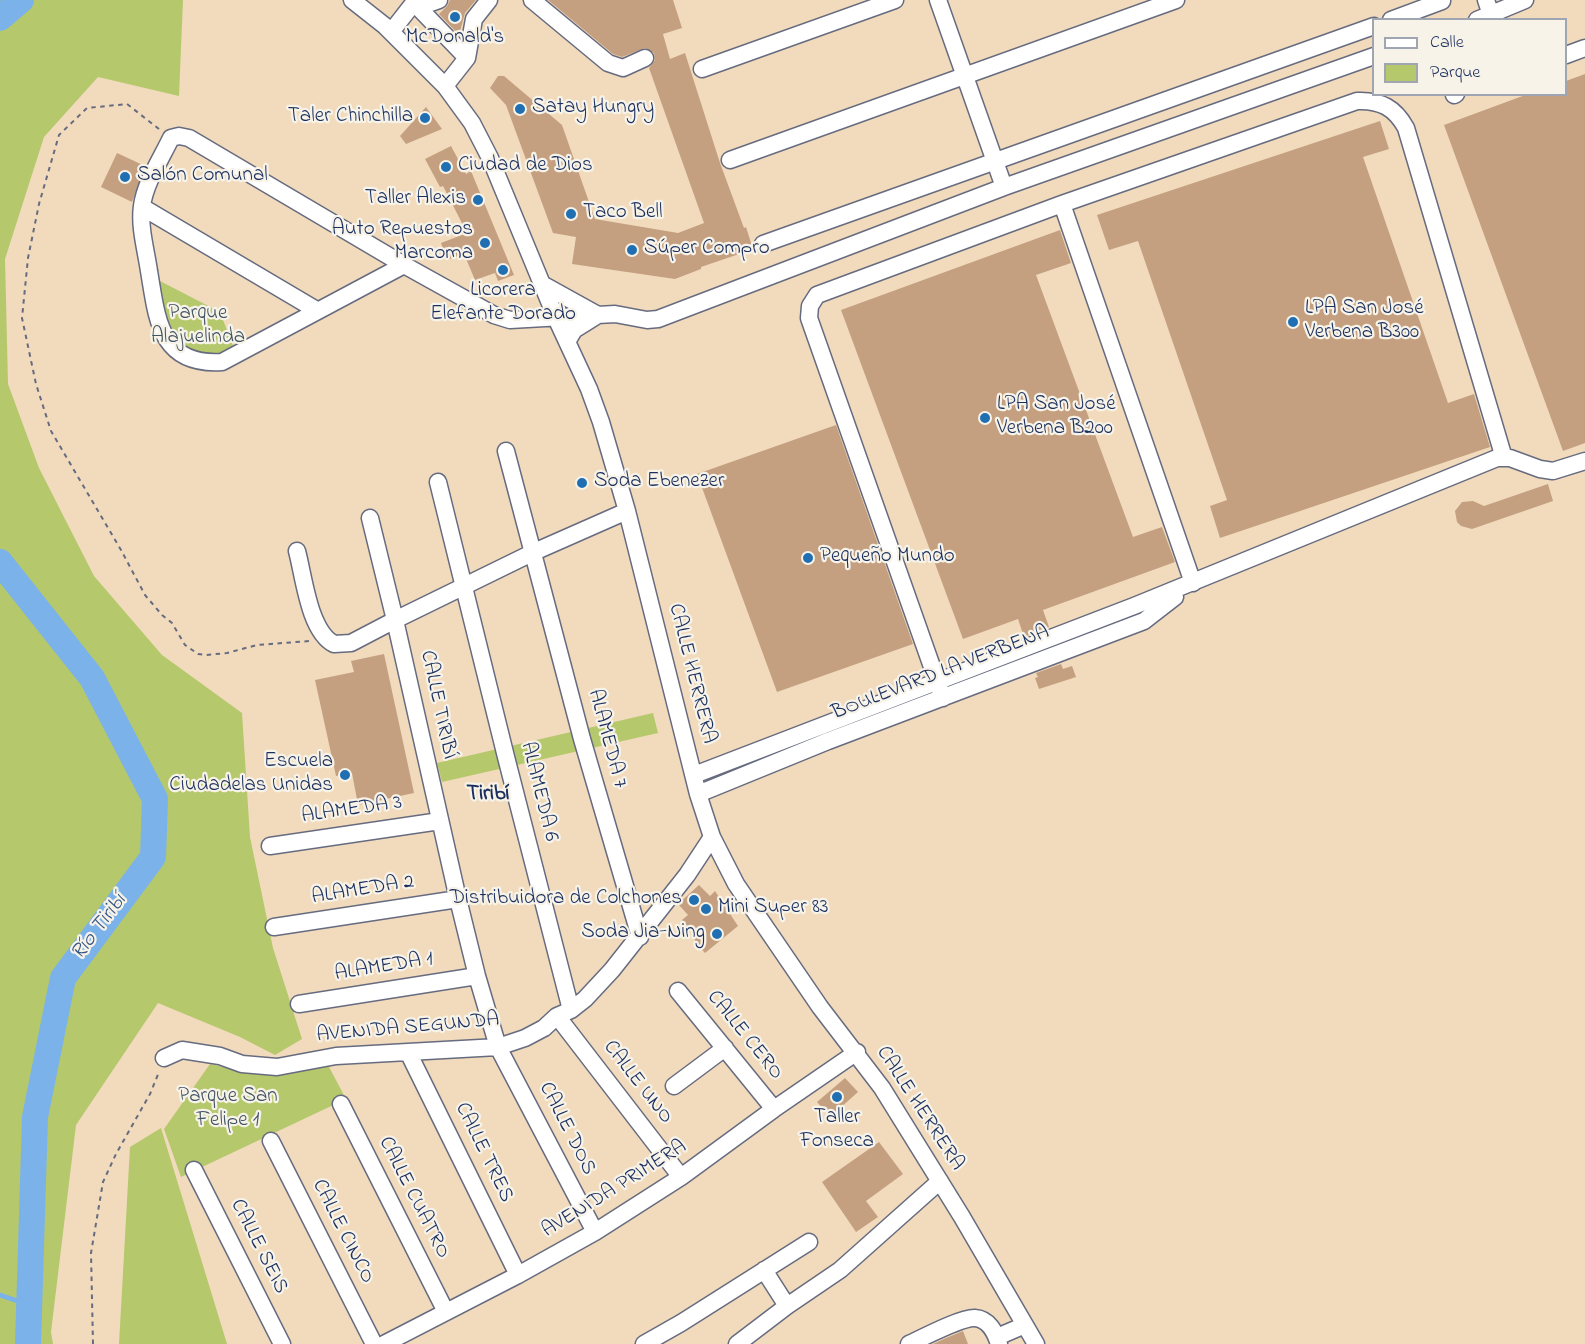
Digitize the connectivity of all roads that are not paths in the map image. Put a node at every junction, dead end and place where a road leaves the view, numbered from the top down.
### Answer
1 (352, 0) edge
2 (439, 0) edge
3 (489, 0) edge
4 (532, 0) edge
5 (895, 0) edge
6 (938, 0) edge
7 (1176, 0) edge
8 (415, 1) edge
9 (1442, 1) edge
10 (1519, 1) edge
11 (1485, 11) edge
12 (1396, 18) edge
13 (1372, 27) edge
14 (391, 32) junction
15 (1585, 48) edge
16 (1567, 55) edge
17 (1372, 57) edge
18 (466, 58) junction
19 (645, 58) dead end
20 (702, 69) dead end
21 (965, 76) junction
22 (445, 86) junction
23 (730, 160) dead end
24 (995, 162) junction
25 (1004, 187) junction
26 (1062, 204) junction
27 (142, 207) junction
28 (763, 244) dead end
29 (404, 265) junction
30 (542, 284) junction
31 (318, 311) junction
32 (598, 315) junction
33 (556, 318) junction
34 (567, 342) junction
35 (506, 451) dead end
36 (1504, 458) junction
37 (1585, 461) edge
38 (438, 482) dead end
39 (627, 511) junction
40 (370, 518) dead end
41 (297, 551) dead end
42 (534, 552) junction
43 (1193, 583) junction
44 (464, 586) junction
45 (395, 620) junction
46 (937, 680) junction
47 (943, 698) junction
48 (824, 733) junction
49 (694, 775) junction
50 (698, 794) junction
51 (440, 821) junction
52 (712, 837) junction
53 (270, 846) dead end
54 (458, 898) junction
55 (274, 927) dead end
56 (640, 937) junction
57 (477, 976) junction
58 (678, 991) dead end
59 (299, 1004) dead end
60 (564, 1013) junction
61 (498, 1047) junction
62 (725, 1048) junction
63 (408, 1052) junction
64 (856, 1052) junction
65 (164, 1058) road end
66 (674, 1086) dead end
67 (341, 1104) dead end
68 (774, 1109) junction
69 (271, 1141) dead end
70 (194, 1170) dead end
71 (681, 1177) junction
72 (940, 1181) junction
73 (595, 1232) junction
74 (809, 1242) dead end
75 (764, 1270) junction
76 (518, 1275) junction
77 (787, 1306) junction
78 (446, 1312) junction
79 (1025, 1326) junction
80 (998, 1340) edge
81 (282, 1344) edge
82 (374, 1344) edge
83 (384, 1344) edge
84 (644, 1344) edge
85 (737, 1344) edge
86 (909, 1344) edge
87 (1036, 1344) edge

1 - 14 street, CALLE HERRERA
2 - 8 street
3 - 18 street
4 - 19 street
5 - 20 street
6 - 21 street
7 - 21 street
8 - 14 street
8 - 18 street
9 - 12 street
10 - 11 street
13 - 24 street
14 - 22 street, CALLE HERRERA
15 - 16 street
17 - 25 street
18 - 22 street
21 - 23 street
21 - 24 street
22 - 30 street, CALLE HERRERA
24 - 25 street
24 - 28 street
25 - 32 street
26 - 36 street
26 - 43 street
26 - 46 street
27 - 29 street
27 - 31 street
27 - 31 street
29 - 31 street
29 - 33 street
30 - 32 street
30 - 33 street, CALLE HERRERA
32 - 33 street
32 - 34 street
33 - 34 street, CALLE HERRERA
34 - 39 street, CALLE HERRERA
35 - 42 street, ALAMEDA 7
36 - 37 street
36 - 43 street, BOULEVARD LA VERBENA
38 - 44 street, ALAMEDA 6
39 - 42 street
39 - 49 street, CALLE HERRERA
40 - 45 street, CALLE TIRIBÍ
41 - 45 street
42 - 44 street
42 - 56 street, ALAMEDA 7
43 - 46 street, BOULEVARD LA VERBENA
43 - 47 street, BOULEVARD LA VERBENA
44 - 45 street
44 - 60 street, ALAMEDA 6
45 - 51 street, CALLE TIRIBÍ
46 - 47 street
46 - 48 street, BOULEVARD LA VERBENA
47 - 48 street, BOULEVARD LA VERBENA
48 - 49 street, BOULEVARD LA VERBENA
48 - 50 street, BOULEVARD LA VERBENA
49 - 50 street, CALLE HERRERA
50 - 52 street, CALLE HERRERA
51 - 53 street, ALAMEDA 3
51 - 54 street, CALLE TIRIBÍ
52 - 56 street, AVENIDA SEGUNDA
52 - 64 street, CALLE HERRERA
54 - 55 street, ALAMEDA 2
54 - 57 street, CALLE TIRIBÍ
56 - 60 street, AVENIDA SEGUNDA
57 - 59 street, ALAMEDA 1
57 - 61 street, CALLE TIRIBÍ
58 - 62 street, CALLE CERO
60 - 61 street, AVENIDA SEGUNDA
60 - 71 street, CALLE UNO
61 - 63 street, AVENIDA SEGUNDA
61 - 73 street, CALLE DOS
62 - 66 street
62 - 68 street, CALLE CERO
63 - 65 street, AVENIDA SEGUNDA
63 - 76 street, CALLE TRES
64 - 68 street, AVENIDA PRIMERA
64 - 72 street, CALLE HERRERA
67 - 78 street, CALLE CUATRO
68 - 71 street, AVENIDA PRIMERA
69 - 82 street, CALLE CINCO
70 - 81 street, CALLE SEIS
71 - 73 street, AVENIDA PRIMERA
72 - 77 street
72 - 79 street, CALLE HERRERA
73 - 76 street, AVENIDA PRIMERA
74 - 75 street
75 - 77 street
75 - 84 street
76 - 78 street, AVENIDA PRIMERA
77 - 85 street
78 - 83 street, AVENIDA PRIMERA
79 - 80 street
79 - 87 street, CALLE HERRERA
80 - 86 street

